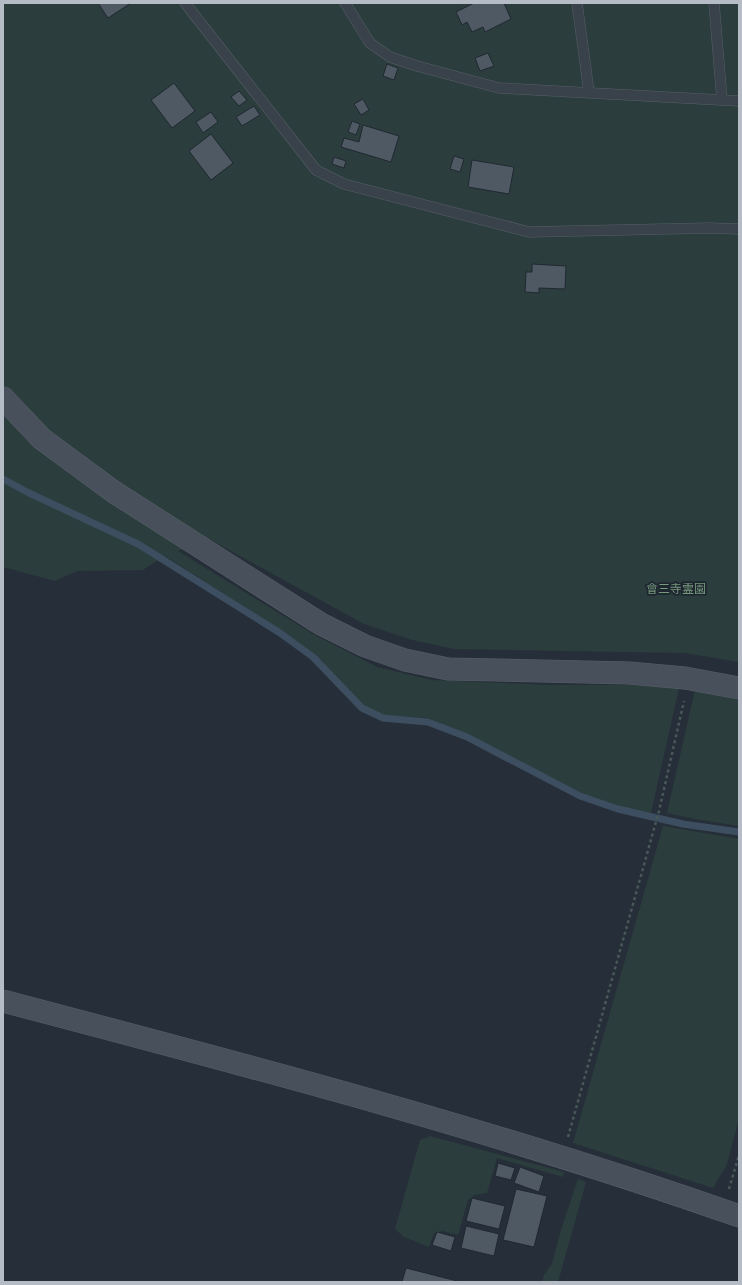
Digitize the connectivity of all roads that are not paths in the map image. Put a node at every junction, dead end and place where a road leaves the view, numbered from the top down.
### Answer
1 (185, 3) edge
2 (345, 3) edge
3 (576, 3) edge
4 (714, 3) edge
5 (590, 92) junction
6 (722, 100) junction
7 (739, 101) edge
8 (739, 229) edge
9 (3, 398) edge
10 (739, 688) edge
11 (3, 1000) edge
12 (731, 1213) edge

1 - 8 lane
2 - 5 lane
3 - 5 lane
4 - 6 lane
5 - 6 lane
6 - 7 lane
9 - 10 street
11 - 12 street

